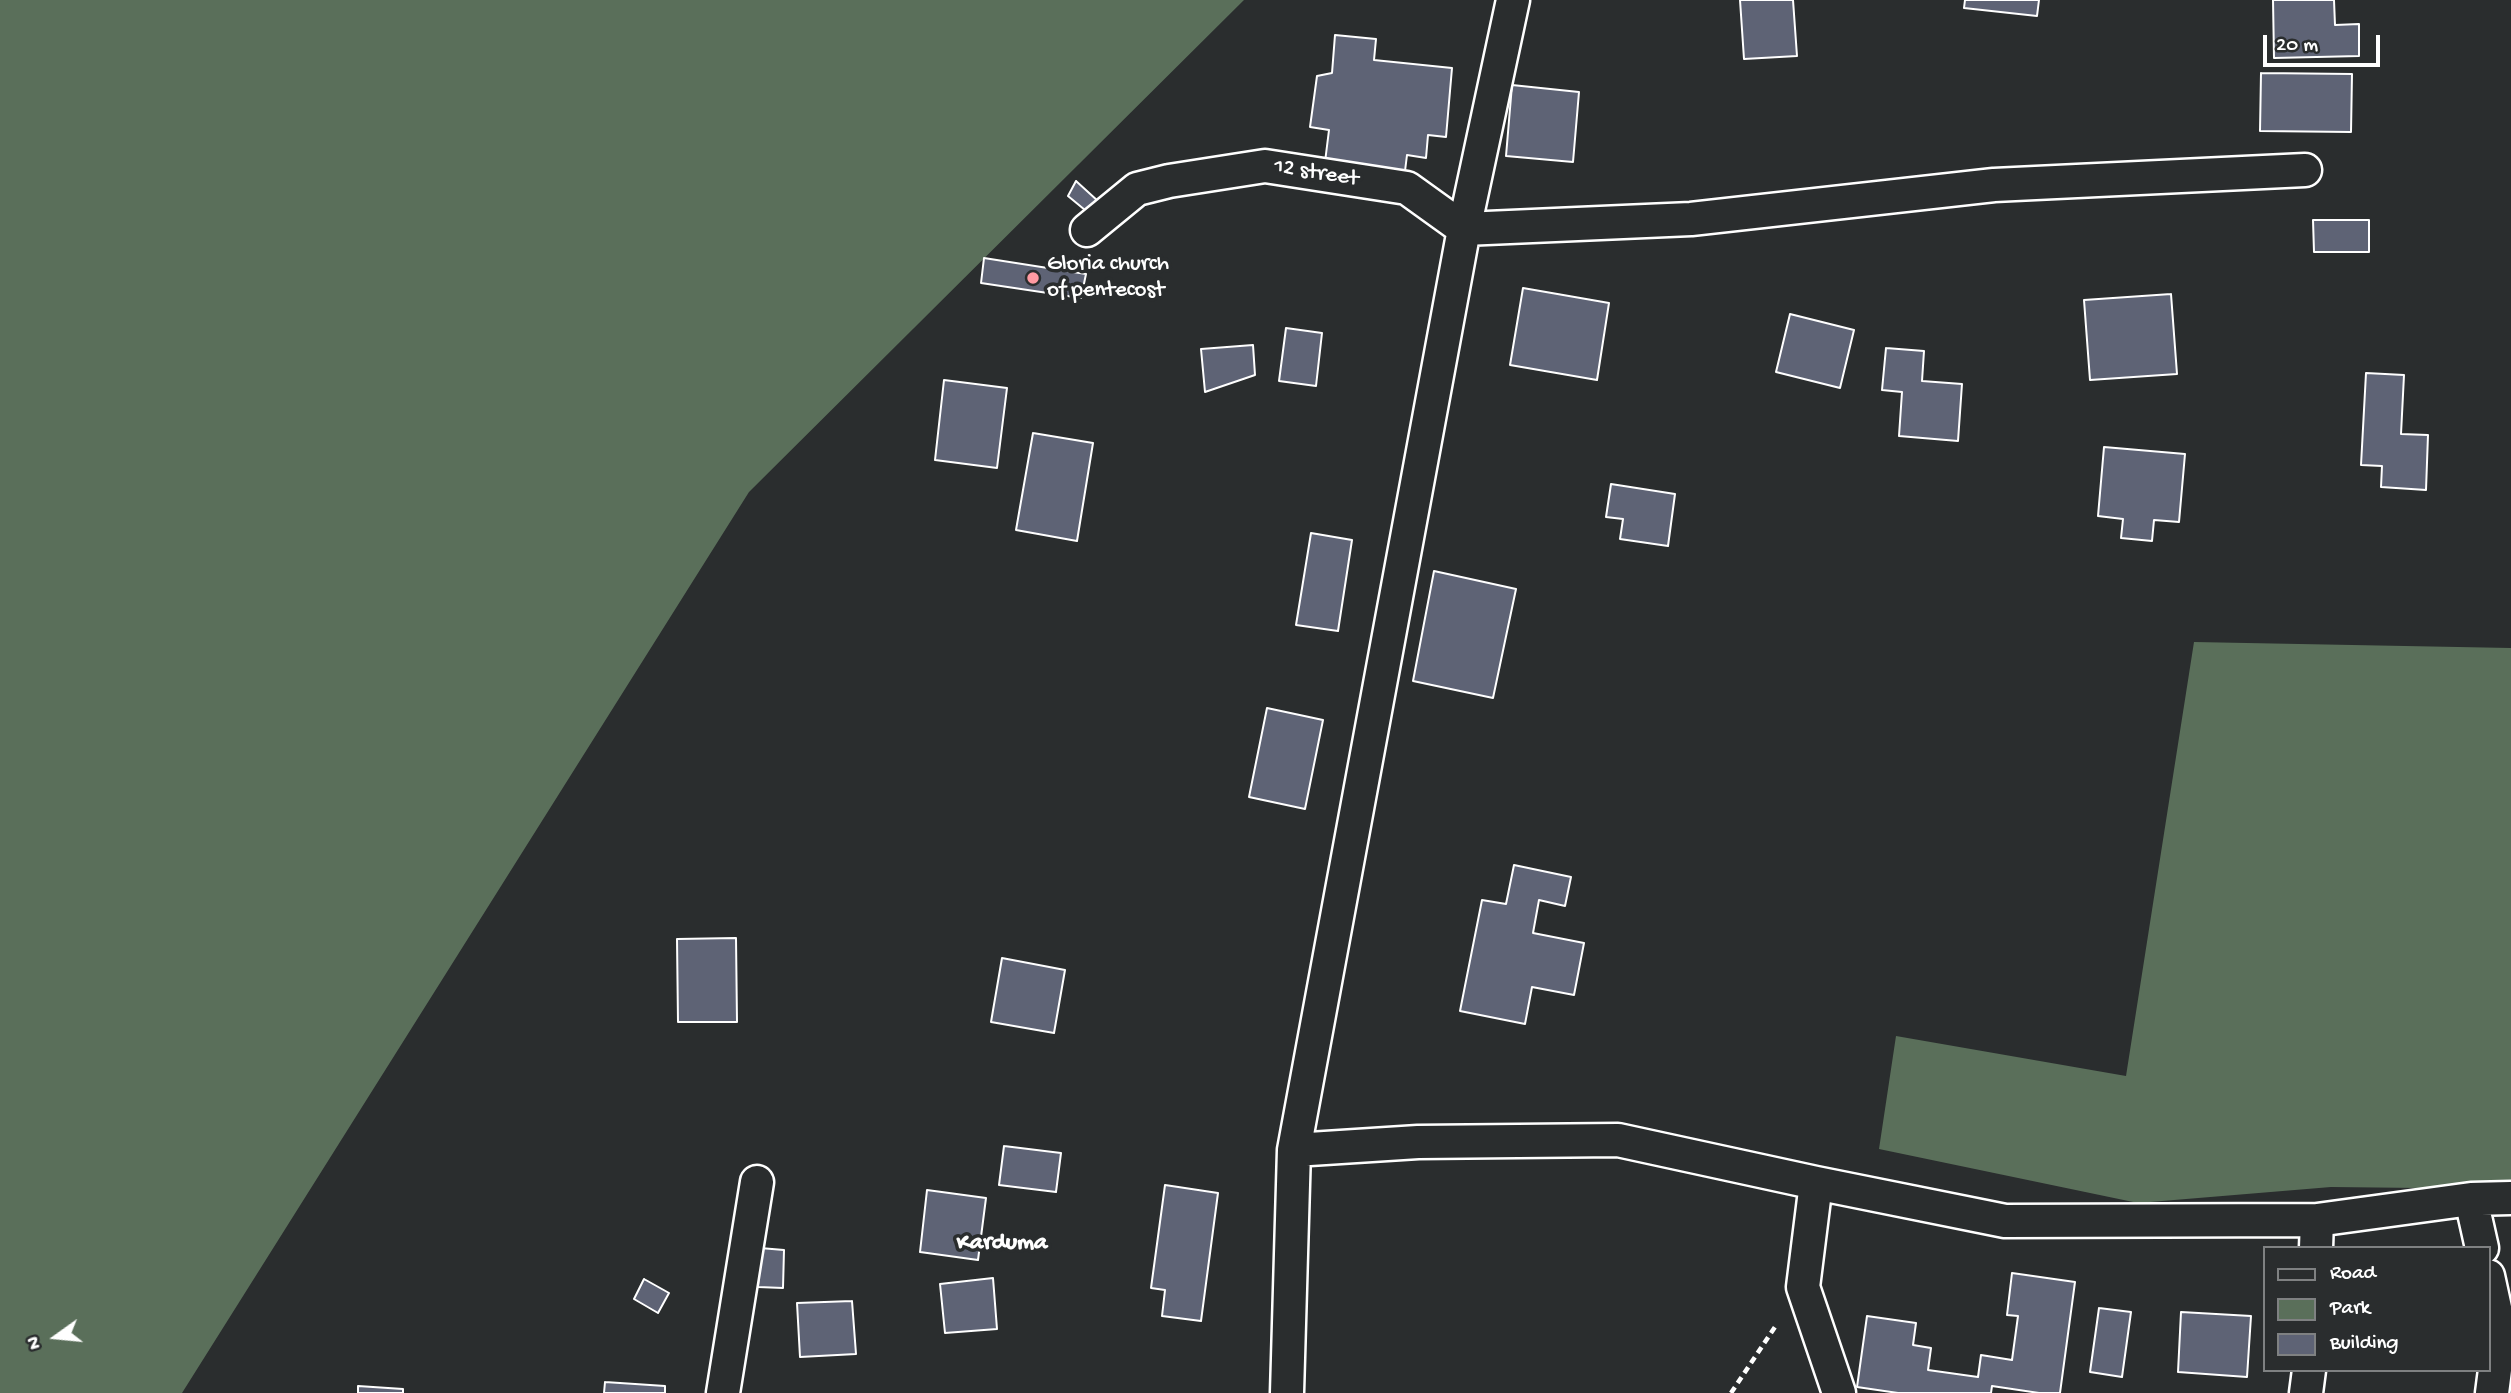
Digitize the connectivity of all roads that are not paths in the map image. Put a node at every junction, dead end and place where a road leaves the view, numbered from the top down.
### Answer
1 (1513, 0) edge
2 (2305, 170) dead end
3 (1464, 229) junction
4 (1087, 230) dead end
5 (1294, 1150) junction
6 (757, 1182) dead end
7 (1816, 1183) junction
8 (2511, 1198) edge
9 (2472, 1199) junction
10 (2316, 1234) edge
11 (2482, 1246) edge
12 (2490, 1285) edge
13 (2309, 1372) edge
14 (723, 1393) edge
15 (1287, 1393) edge
16 (1839, 1393) edge
17 (2306, 1393) edge
18 (2492, 1393) edge

1 - 3 street
2 - 3 street
3 - 4 street, 12 street
3 - 5 street
5 - 7 street
5 - 15 street
6 - 14 street
7 - 10 street
7 - 16 street
8 - 9 street
9 - 10 street
9 - 11 street
12 - 18 street
13 - 17 street

